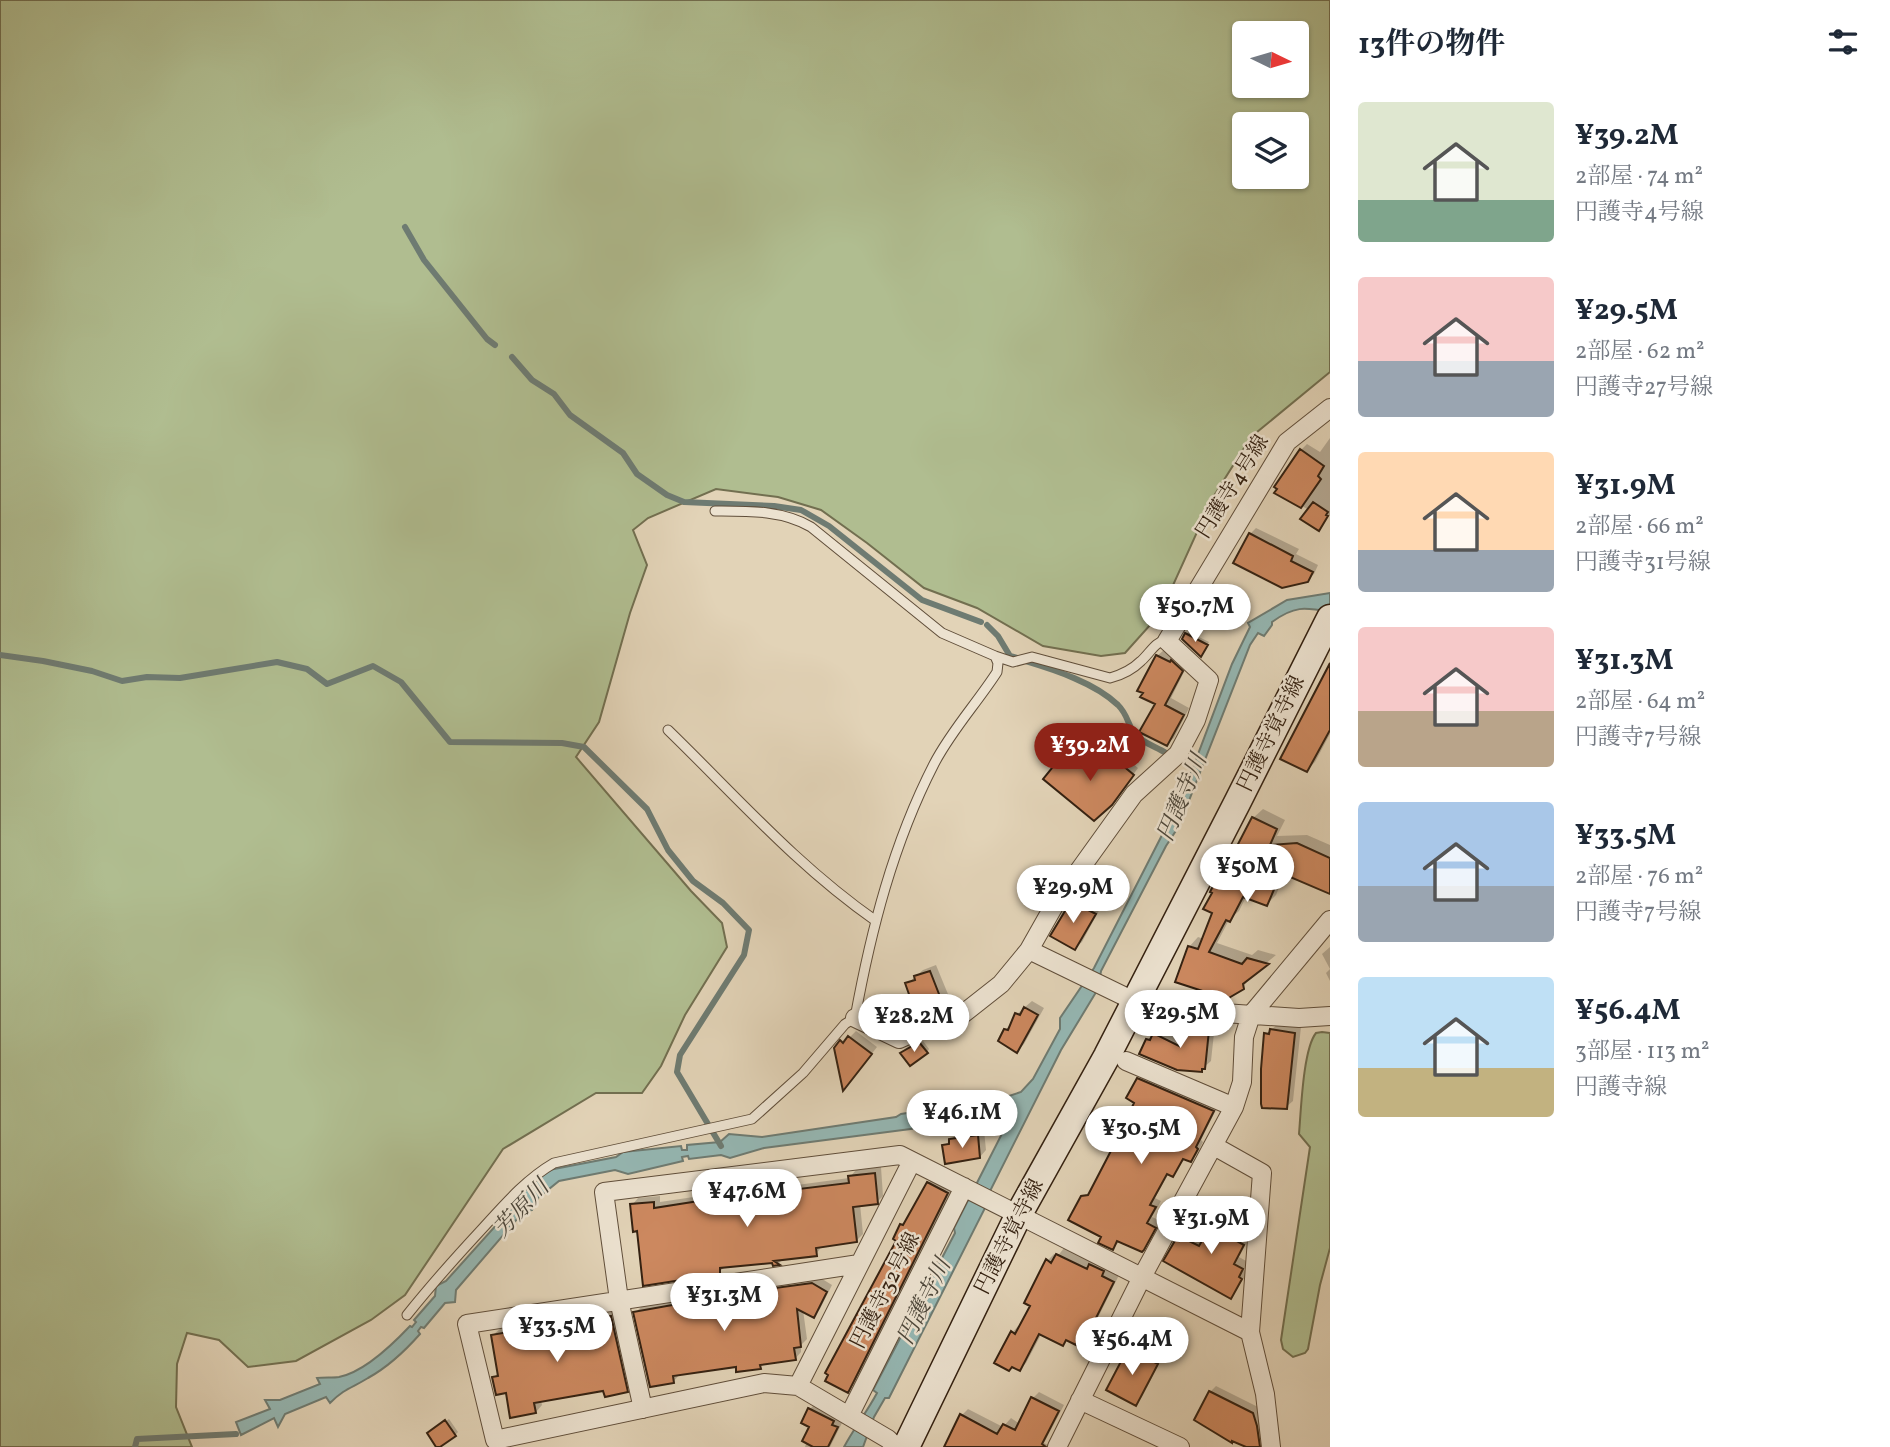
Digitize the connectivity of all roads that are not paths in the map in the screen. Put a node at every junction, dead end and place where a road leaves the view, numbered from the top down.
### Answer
1 (1330, 408) edge
2 (715, 511) dead end
3 (1327, 623) edge
4 (1168, 638) junction
5 (995, 656) junction
6 (668, 730) dead end
7 (1330, 920) edge
8 (876, 921) junction
9 (1029, 950) junction
10 (1134, 1001) junction
11 (1251, 1015) junction
12 (1330, 1016) edge
13 (855, 1018) junction
14 (1126, 1061) dead end
15 (1234, 1107) junction
16 (1214, 1146) junction
17 (912, 1161) junction
18 (964, 1187) junction
19 (1011, 1210) junction
20 (859, 1264) junction
21 (1142, 1277) junction
22 (619, 1300) junction
23 (407, 1315) dead end
24 (1250, 1332) junction
25 (798, 1385) junction
26 (1080, 1400) junction
27 (643, 1409) junction
28 (852, 1419) junction
29 (488, 1443) edge
30 (897, 1444) edge
31 (1057, 1447) edge
32 (1180, 1447) edge
33 (1271, 1447) edge

1 - 4 street, 円護寺4号線
2 - 5 lane
3 - 10 street, 円護寺覚寺線
4 - 5 lane
4 - 9 street
5 - 8 lane
6 - 8 lane
7 - 11 street
8 - 13 lane
9 - 10 street
9 - 13 street
10 - 11 street
10 - 19 street, 円護寺覚寺線
11 - 12 street
11 - 15 street
13 - 23 lane
14 - 15 street
15 - 16 street
16 - 21 street
16 - 24 street
17 - 18 street
17 - 20 street
17 - 22 street
18 - 19 street
18 - 28 street, 円護寺32号線
19 - 21 street
19 - 30 street, 円護寺覚寺線
20 - 22 street
20 - 25 street
21 - 24 street
21 - 26 street
22 - 27 street
22 - 29 street
24 - 33 street
25 - 27 street
25 - 28 street
26 - 31 street
26 - 32 street
27 - 29 street
28 - 30 street

